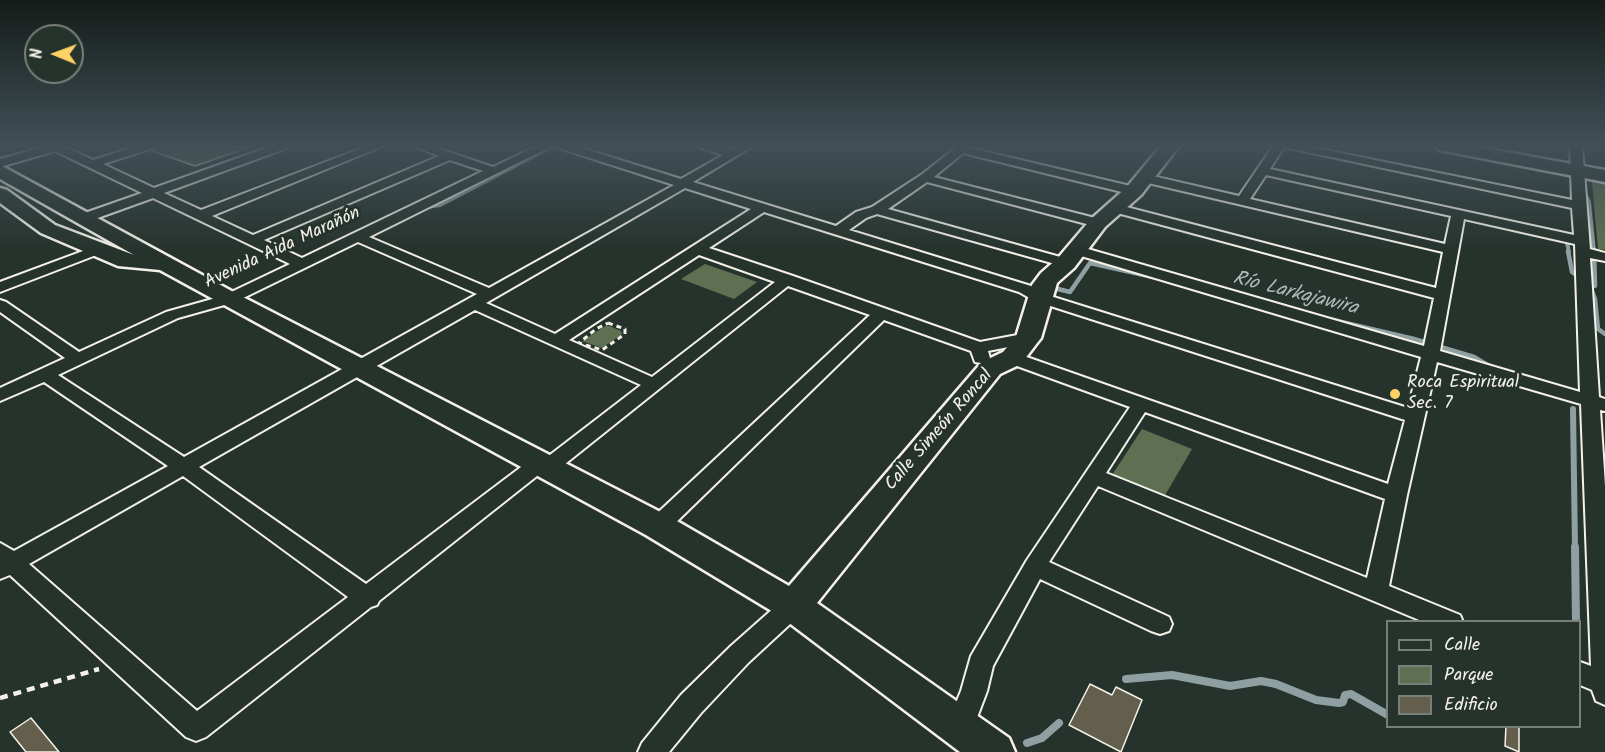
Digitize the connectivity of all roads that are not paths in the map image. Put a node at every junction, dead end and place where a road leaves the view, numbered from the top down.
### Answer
1 (19, 181) edge
2 (128, 181) edge
3 (186, 181) edge
4 (287, 181) edge
5 (391, 181) edge
6 (473, 181) edge
7 (677, 181) edge
8 (686, 181) edge
9 (920, 181) edge
10 (937, 181) edge
11 (1125, 181) edge
12 (1141, 181) edge
13 (1256, 181) edge
14 (1309, 181) edge
15 (1458, 181) edge
16 (1577, 181) edge
17 (683, 183) junction
18 (1139, 184) junction
19 (153, 193) junction
20 (0, 194) edge
21 (1242, 201) junction
22 (1578, 206) junction
23 (763, 207) junction
24 (1115, 208) junction
25 (877, 210) junction
26 (1458, 214) junction
27 (201, 215) junction
28 (87, 217) junction
29 (1098, 223) junction
30 (838, 231) junction
31 (357, 237) junction
32 (253, 240) junction
33 (1582, 247) junction
34 (99, 249) junction
35 (697, 249) junction
36 (1452, 250) junction
37 (1071, 256) junction
38 (1605, 257) edge
39 (167, 264) junction
40 (303, 264) junction
41 (788, 279) junction
42 (0, 287) edge
43 (490, 294) junction
44 (1442, 295) junction
45 (1041, 298) junction
46 (229, 299) junction
47 (475, 304) junction
48 (0, 305) edge
49 (882, 314) junction
50 (556, 340) junction
51 (1431, 352) junction
52 (1002, 353) junction
53 (79, 360) junction
54 (360, 368) junction
55 (46, 375) junction
56 (653, 384) junction
57 (0, 395) edge
58 (1598, 402) edge
59 (1141, 404) junction
60 (1414, 417) junction
61 (544, 465) junction
62 (183, 466) junction
63 (1094, 476) junction
64 (1396, 495) junction
65 (658, 526) junction
66 (4, 561) edge
67 (1035, 566) junction
68 (1376, 591) junction
69 (368, 598) junction
70 (792, 606) junction
71 (1448, 620) edge
72 (1160, 624) dead end
73 (1581, 673) edge
74 (1605, 683) edge
75 (1605, 693) edge
76 (960, 727) junction
77 (652, 752) edge
78 (994, 752) edge

1 - 28 street
2 - 19 street
3 - 19 street
4 - 27 street
5 - 32 street
6 - 31 street, Avenida Aida Marañón
7 - 17 street
8 - 17 street
9 - 25 street
10 - 29 street
11 - 18 street
12 - 18 street, Calle Simeón Roncal
13 - 21 street
14 - 26 street
15 - 22 street
16 - 22 street
17 - 23 street
17 - 43 street
18 - 21 street
18 - 24 street, Calle Simeón Roncal
19 - 27 street
19 - 28 street
20 - 34 street
21 - 36 street
22 - 33 street
23 - 30 street
23 - 35 street
24 - 29 street, Calle Simeón Roncal
24 - 44 street
25 - 30 street
25 - 37 street
26 - 33 street
26 - 36 street
27 - 32 street
28 - 39 street
29 - 37 street, Calle Simeón Roncal
30 - 45 street
31 - 40 street, Avenida Aida Marañón
31 - 43 street
32 - 40 street
33 - 38 street
33 - 58 street
34 - 39 street
34 - 42 street
35 - 41 street
35 - 50 street
36 - 44 street
37 - 45 street, Calle Simeón Roncal
37 - 51 street
39 - 46 street
40 - 46 street, Avenida Aida Marañón
41 - 49 street
41 - 56 street
43 - 47 street
44 - 51 street
45 - 52 street, Calle Simeón Roncal
45 - 60 street
46 - 53 street, Avenida Aida Marañón
46 - 54 street
47 - 50 street
47 - 54 street
48 - 53 street
49 - 52 street
49 - 65 street
50 - 56 street
51 - 58 street
51 - 60 street
52 - 59 street
52 - 70 street, Calle Simeón Roncal
53 - 55 street, Avenida Aida Marañón
54 - 61 street
54 - 62 street
55 - 57 street, Avenida Aida Marañón
55 - 62 street
56 - 61 street
58 - 74 street
59 - 63 street
59 - 64 street
60 - 64 street
61 - 65 street
61 - 69 street
62 - 66 street
62 - 69 street
63 - 67 street
63 - 68 street
64 - 68 street
65 - 70 street
66 - 69 street
67 - 72 street
67 - 76 street
68 - 71 street
70 - 76 street
70 - 77 street
73 - 74 street
74 - 75 street
76 - 78 street

